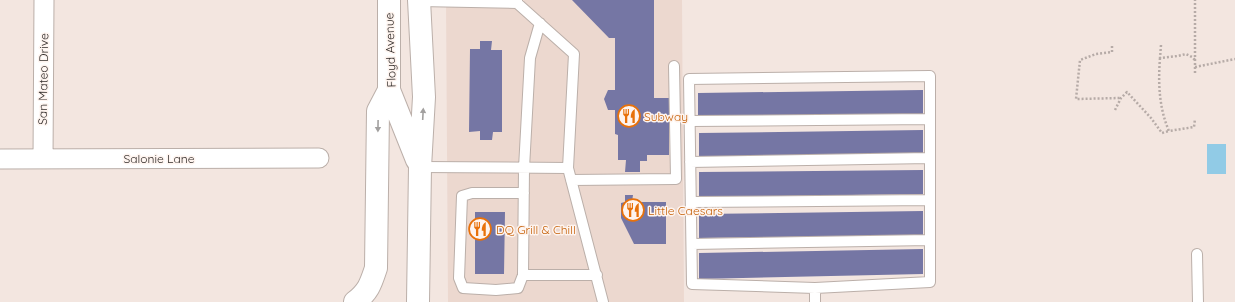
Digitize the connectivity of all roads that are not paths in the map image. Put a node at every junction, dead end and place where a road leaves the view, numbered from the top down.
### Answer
1 (44, 0) edge
2 (389, 0) edge
3 (419, 1) edge
4 (473, 1) edge
5 (517, 2) edge
6 (540, 23) junction
7 (674, 66) dead end
8 (390, 90) junction
9 (930, 119) junction
10 (690, 121) junction
11 (319, 158) dead end
12 (930, 158) junction
13 (0, 159) edge
14 (43, 159) junction
15 (690, 162) junction
16 (420, 167) junction
17 (524, 168) junction
18 (568, 168) junction
19 (571, 180) junction
20 (524, 193) junction
21 (930, 200) junction
22 (691, 202) junction
23 (930, 240) junction
24 (692, 244) junction
25 (1197, 254) dead end
26 (523, 275) junction
27 (597, 275) junction
28 (815, 288) junction
29 (355, 302) edge
30 (418, 302) edge
31 (604, 302) edge
32 (815, 302) edge
33 (1198, 302) edge

1 - 14 street, San Mateo Drive
2 - 8 street, Floyd Avenue
3 - 4 lane
16 -> 3 street, Floyd Avenue
4 - 5 lane
5 - 6 lane
6 - 17 lane
6 - 18 lane
7 - 19 lane
8 - 16 street, Floyd Avenue
8 -> 29 street
9 - 10 lane
9 - 10 lane
9 - 12 lane
10 - 15 lane
11 - 14 street, Salonie Lane
12 - 15 lane
12 - 21 lane
13 - 14 street, Salonie Lane
15 - 22 lane
16 - 17 lane
16 - 30 street, Floyd Avenue
17 - 18 lane
17 - 20 lane
18 - 19 lane
19 - 27 lane
20 - 26 lane
20 - 26 lane
21 - 22 lane
21 - 23 lane
22 - 24 lane
23 - 24 lane
23 - 28 lane
24 - 28 lane
25 - 33 lane
26 - 27 lane
27 - 31 lane
28 - 32 lane

